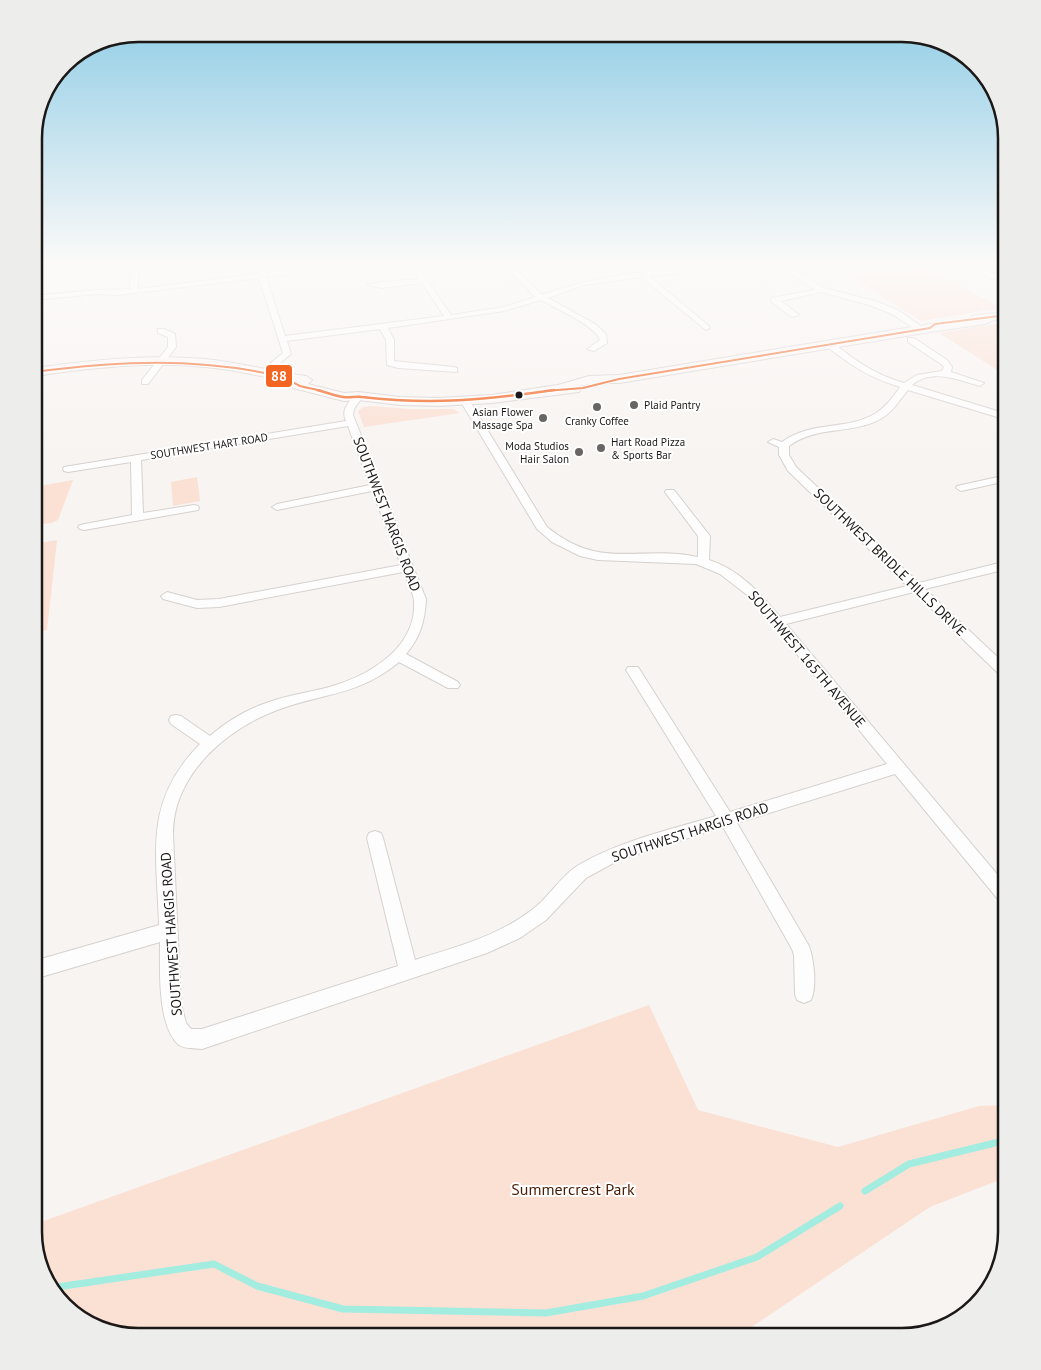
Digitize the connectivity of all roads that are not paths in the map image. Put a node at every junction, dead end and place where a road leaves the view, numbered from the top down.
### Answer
1 (278, 328) edge
2 (361, 328) edge
3 (384, 328) edge
4 (593, 328) edge
5 (926, 328) joint
6 (941, 328) edge
7 (161, 331) dead end
8 (282, 339) junction
9 (911, 340) dead end
10 (829, 344) junction
11 (591, 349) dead end
12 (163, 360) junction
13 (454, 370) dead end
14 (43, 371) edge
15 (264, 374) junction
16 (946, 374) junction
17 (146, 382) dead end
18 (980, 383) dead end
19 (906, 388) junction
20 (358, 396) junction
21 (466, 402) junction
22 (998, 413) edge
23 (351, 423) junction
24 (136, 458) junction
25 (68, 469) dead end
26 (998, 480) edge
27 (377, 488) junction
28 (961, 488) dead end
29 (670, 492) dead end
30 (277, 507) dead end
31 (194, 508) dead end
32 (138, 518) junction
33 (84, 528) dead end
34 (703, 561) junction
35 (409, 567) junction
36 (998, 567) edge
37 (917, 588) junction
38 (167, 596) dead end
39 (778, 622) junction
40 (398, 656) junction
41 (998, 665) edge
42 (633, 670) dead end
43 (453, 685) dead end
44 (176, 720) dead end
45 (209, 743) junction
46 (898, 767) junction
47 (727, 820) junction
48 (375, 838) dead end
49 (998, 887) edge
50 (168, 931) junction
51 (42, 968) edge
52 (408, 970) junction
53 (804, 994) dead end

1 - 8 street
2 - 8 street
3 - 13 street
4 - 11 street
5 - 6 main road
5 - 10 main road
7 - 12 street
8 - 15 street
9 - 16 street
10 - 19 street
10 - 21 main road
12 - 14 main road
12 - 15 main road
12 - 17 street
15 - 20 main road
16 - 18 street
16 - 19 street
19 - 22 street
19 - 37 street, SOUTHWEST BRIDLE HILLS DRIVE
20 - 21 main road
20 - 23 street, SOUTHWEST HARGIS ROAD
21 - 34 street, SOUTHWEST 165TH AVENUE
23 - 24 street, SOUTHWEST HART ROAD
23 - 27 street, SOUTHWEST HARGIS ROAD
24 - 25 street, SOUTHWEST HART ROAD
24 - 32 street
26 - 28 street
27 - 30 street
27 - 35 street, SOUTHWEST HARGIS ROAD
29 - 34 street
31 - 32 street
32 - 33 street
34 - 39 street, SOUTHWEST 165TH AVENUE
35 - 38 street
35 - 40 street, SOUTHWEST HARGIS ROAD
36 - 37 street
37 - 39 street
37 - 41 street, SOUTHWEST BRIDLE HILLS DRIVE
39 - 46 street, SOUTHWEST 165TH AVENUE
40 - 43 street
40 - 45 street, SOUTHWEST HARGIS ROAD
42 - 47 street
44 - 45 street
45 - 50 street, SOUTHWEST HARGIS ROAD
46 - 47 street, SOUTHWEST HARGIS ROAD
46 - 49 street, SOUTHWEST 165TH AVENUE
47 - 52 street, SOUTHWEST HARGIS ROAD
47 - 53 street
48 - 52 street
50 - 51 street
50 - 52 street, SOUTHWEST HARGIS ROAD

